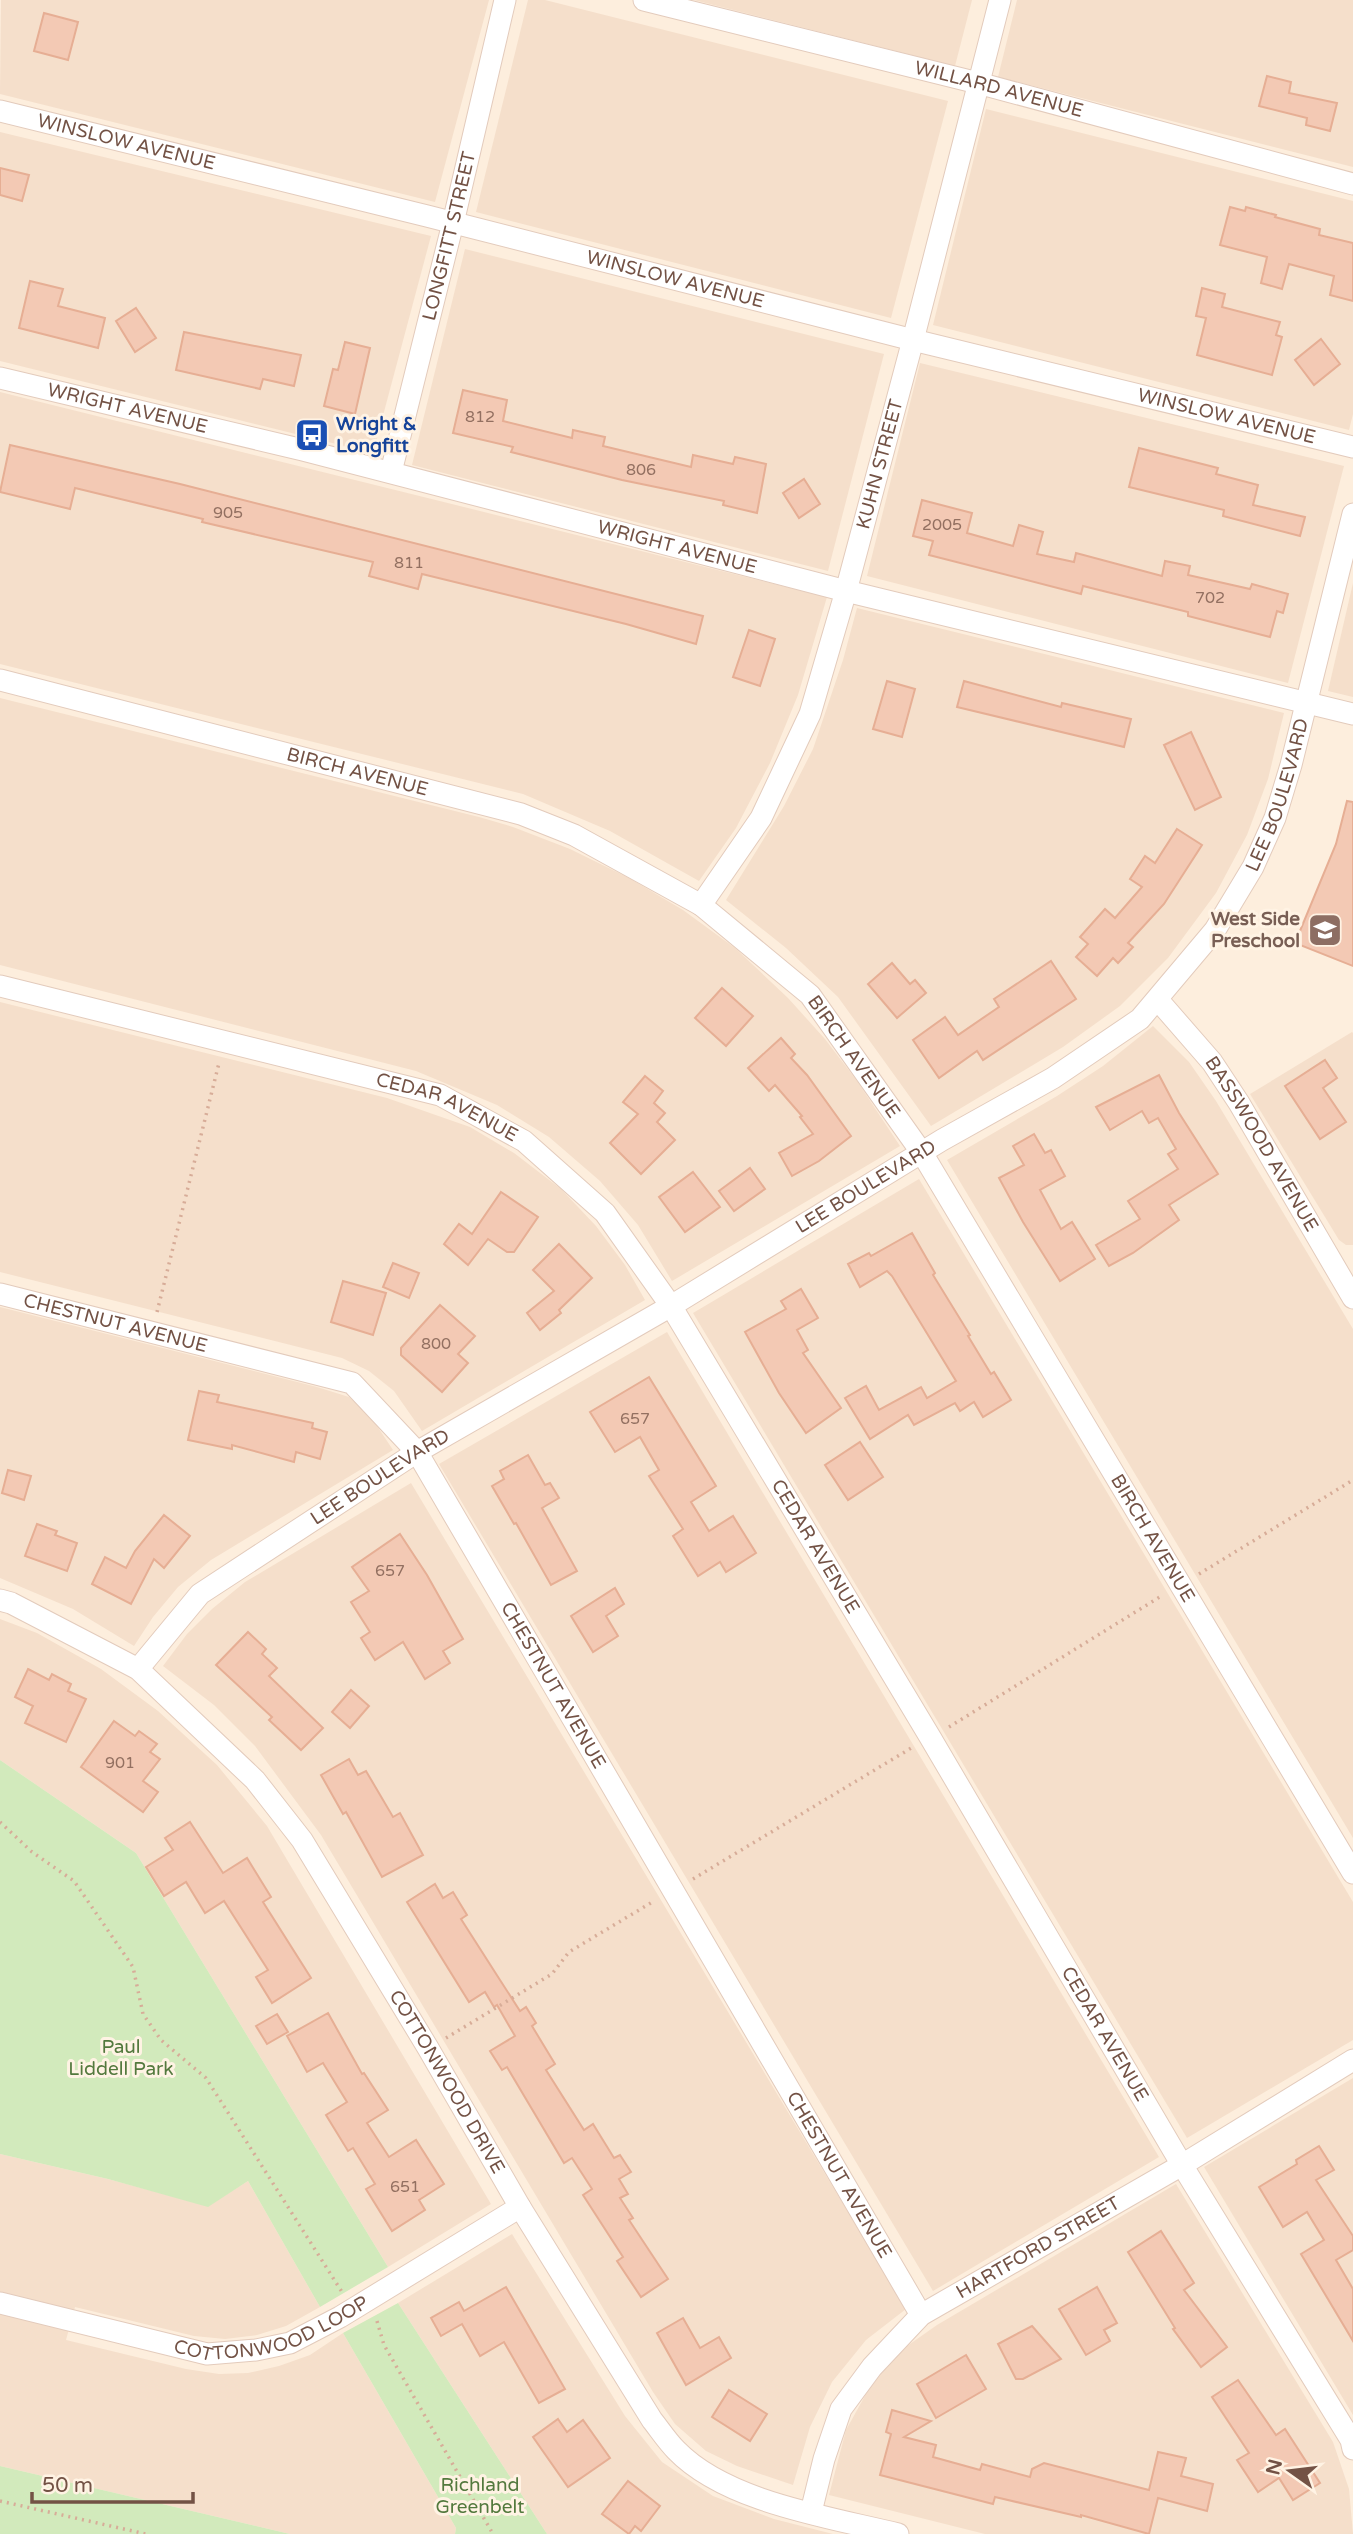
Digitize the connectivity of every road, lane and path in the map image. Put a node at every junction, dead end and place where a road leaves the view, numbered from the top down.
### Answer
1 (505, 0) edge
2 (644, 0) edge
3 (1000, 0) edge
4 (978, 83) junction
5 (0, 111) edge
6 (1353, 184) edge
7 (453, 223) junction
8 (913, 340) junction
9 (0, 378) edge
10 (1353, 447) edge
11 (391, 472) junction
12 (1353, 514) edge
13 (846, 591) junction
14 (0, 680) edge
15 (1307, 703) junction
16 (1353, 714) edge
17 (701, 905) junction
18 (0, 986) edge
19 (1158, 1000) junction
20 (219, 1062) dead end
21 (922, 1153) junction
22 (1349, 1284) edge
23 (0, 1294) edge
24 (671, 1306) junction
25 (157, 1312) dead end
26 (416, 1452) junction
27 (1353, 1480) edge
28 (1198, 1575) dead end
29 (1163, 1595) dead end
30 (0, 1600) edge
31 (138, 1669) junction
32 (944, 1730) dead end
33 (913, 1746) dead end
34 (0, 1822) edge
35 (1353, 1873) edge
36 (693, 1879) dead end
37 (659, 1899) dead end
38 (444, 2039) dead end
39 (1353, 2060) edge
40 (1182, 2165) junction
41 (520, 2207) junction
42 (342, 2292) dead end
43 (0, 2304) edge
44 (921, 2315) junction
45 (377, 2320) dead end
46 (1353, 2449) edge
47 (0, 2501) edge
48 (811, 2512) junction
49 (146, 2534) edge
50 (493, 2534) edge
51 (898, 2534) edge

1 - 7 street, LONGFITT STREET
2 - 4 street, WILLARD AVENUE
3 - 4 street, KUHN STREET
4 - 6 street, WILLARD AVENUE
4 - 8 street, KUHN STREET
5 - 7 street, WINSLOW AVENUE
7 - 8 street, WINSLOW AVENUE
7 - 11 street, LONGFITT STREET
8 - 10 street, WINSLOW AVENUE
8 - 13 street, KUHN STREET
9 - 11 street, WRIGHT AVENUE
11 - 13 street, WRIGHT AVENUE
12 - 15 street, LEE BOULEVARD
13 - 15 street, WRIGHT AVENUE
13 - 17 street, KUHN STREET
14 - 17 street, BIRCH AVENUE
15 - 16 street, WRIGHT AVENUE
15 - 19 street, LEE BOULEVARD
17 - 21 street, BIRCH AVENUE
18 - 24 street, CEDAR AVENUE
19 - 21 street, LEE BOULEVARD
19 - 22 street, BASSWOOD AVENUE
20 - 25 path
21 - 24 street, LEE BOULEVARD
21 - 35 street, BIRCH AVENUE
23 - 26 street, CHESTNUT AVENUE
24 - 26 street, LEE BOULEVARD
24 - 40 street, CEDAR AVENUE
26 - 31 street, LEE BOULEVARD
26 - 44 street, CHESTNUT AVENUE
27 - 28 path
29 - 32 path
30 - 31 street, COTTONWOOD DRIVE
31 - 41 street, COTTONWOOD DRIVE
33 - 36 path
34 - 42 path
37 - 38 path
39 - 40 street, HARTFORD STREET
40 - 44 street, HARTFORD STREET
40 - 46 street, CEDAR AVENUE
41 - 43 street, COTTONWOOD LOOP
41 - 48 street, COTTONWOOD DRIVE
44 - 48 street, HARTFORD STREET
45 - 50 path
47 - 49 path
48 - 51 street, COTTONWOOD DRIVE

